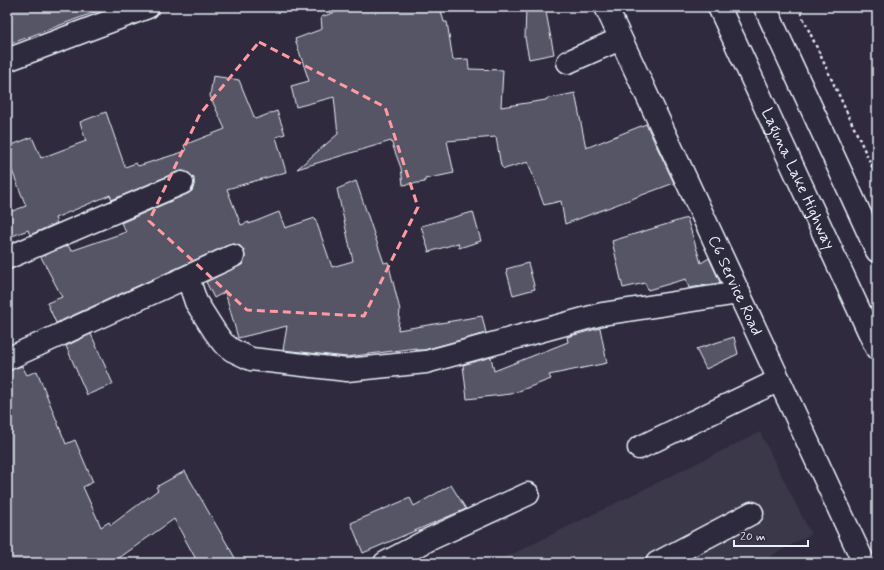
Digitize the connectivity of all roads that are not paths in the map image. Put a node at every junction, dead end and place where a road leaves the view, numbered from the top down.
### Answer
1 (148, 7) edge
2 (606, 7) edge
3 (719, 7) edge
4 (765, 7) edge
5 (620, 39) junction
6 (7, 60) edge
7 (568, 62) dead end
8 (182, 183) dead end
9 (877, 251) edge
10 (233, 256) dead end
11 (7, 258) edge
12 (188, 278) junction
13 (739, 293) junction
14 (877, 349) edge
15 (7, 359) edge
16 (779, 380) junction
17 (639, 448) dead end
18 (528, 494) dead end
19 (752, 513) dead end
20 (385, 563) edge
21 (657, 563) edge
22 (864, 563) edge

1 - 6 street
2 - 5 street, C6 Service Road
3 - 14 street, Laguna Lake Highway
4 - 9 street
5 - 7 street
5 - 13 street, C6 Service Road
8 - 11 street
10 - 12 street
12 - 13 street
12 - 15 street
13 - 16 street, C6 Service Road
16 - 17 street
16 - 22 street, C6 Service Road
18 - 20 street
19 - 21 street

